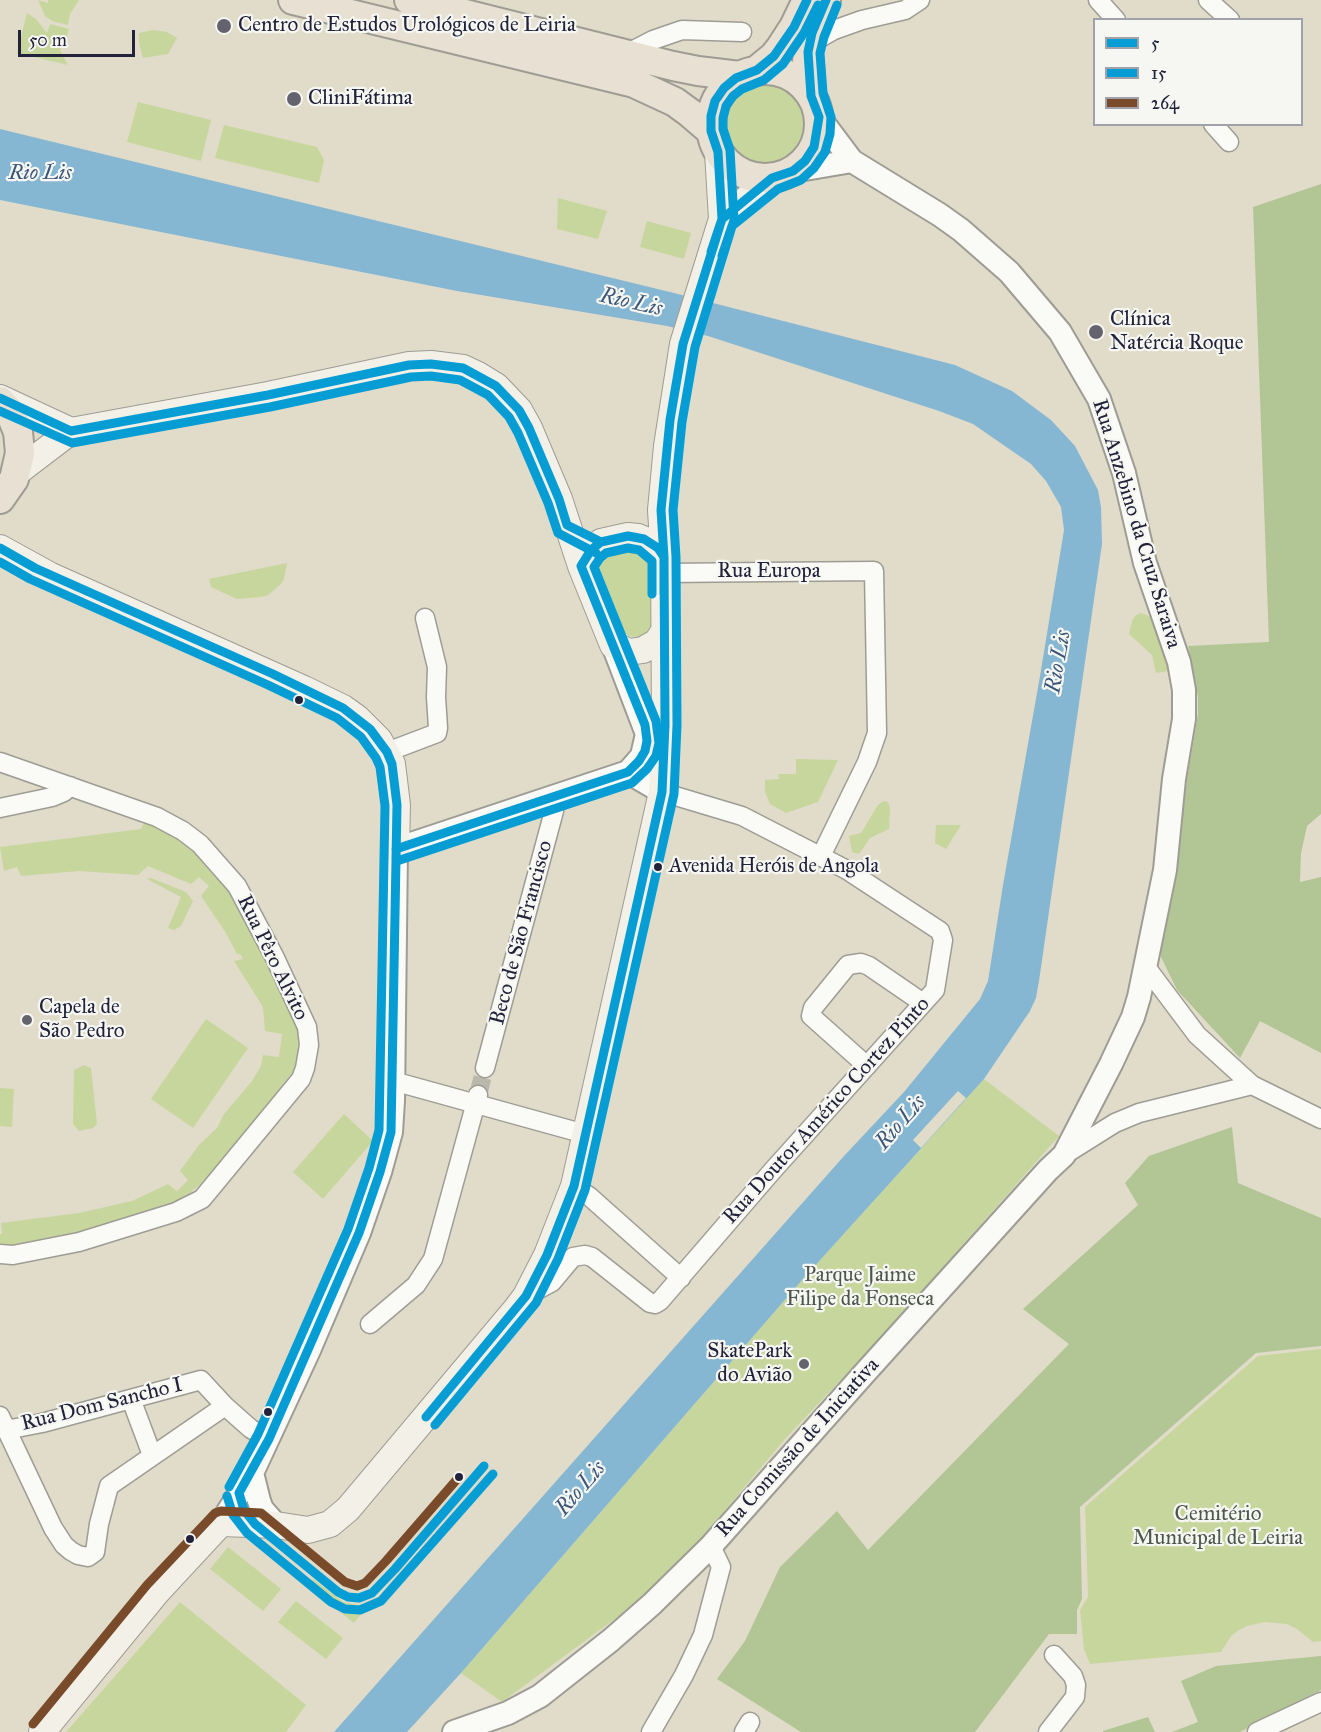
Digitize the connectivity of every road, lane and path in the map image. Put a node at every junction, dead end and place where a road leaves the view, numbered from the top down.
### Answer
1 (293, 0) edge
2 (807, 0) edge
3 (825, 0) edge
4 (920, 0) edge
5 (1098, 0) edge
6 (1208, 0) edge
7 (427, 2) edge
8 (1114, 18) edge
9 (1228, 18) edge
10 (742, 32) dead end
11 (808, 45) junction
12 (626, 54) junction
13 (749, 73) junction
14 (815, 106) junction
15 (1215, 126) edge
16 (714, 142) junction
17 (1229, 142) dead end
18 (852, 161) junction
19 (782, 174) junction
20 (722, 219) junction
21 (0, 400) edge
22 (71, 431) junction
23 (16, 473) junction
24 (0, 499) edge
25 (661, 510) junction
26 (567, 525) junction
27 (638, 537) junction
28 (601, 542) junction
29 (0, 548) edge
30 (664, 565) junction
31 (581, 566) junction
32 (425, 618) dead end
33 (664, 631) junction
34 (614, 645) junction
35 (387, 752) junction
36 (0, 762) edge
37 (628, 772) junction
38 (70, 786) junction
39 (662, 792) junction
40 (550, 798) junction
41 (0, 808) edge
42 (396, 849) junction
43 (821, 856) junction
44 (1140, 962) junction
45 (923, 1004) junction
46 (867, 1066) junction
47 (485, 1068) tunnel mouth
48 (393, 1081) junction
49 (1252, 1085) junction
50 (477, 1099) junction
51 (1321, 1119) edge
52 (585, 1134) junction
53 (1064, 1155) junction
54 (574, 1186) junction
55 (0, 1254) edge
56 (681, 1278) junction
57 (526, 1296) junction
58 (370, 1324) dead end
59 (131, 1399) junction
60 (225, 1406) junction
61 (3, 1423) edge
62 (152, 1455) junction
63 (261, 1456) junction
64 (220, 1522) junction
65 (276, 1525) junction
66 (711, 1546) junction
67 (1054, 1655) dead end
68 (1321, 1702) edge
69 (500, 1721) edge
70 (42, 1732) edge
71 (454, 1732) edge
72 (651, 1732) edge
73 (1048, 1732) edge
74 (1257, 1732) edge

1 - 16 main road
2 - 13 main road
3 - 11 main road
4 - 11 street
5 - 8 street
6 - 9 street
7 - 12 main road
10 - 12 street
11 - 14 main road
12 - 13 main road
13 - 14 main road
13 - 16 main road
14 - 18 street, Rua Anzebino da Cruz Saraiva
14 - 19 main road
15 - 17 street
16 - 19 main road
16 - 20 main road
18 - 19 street
18 - 44 street, Rua Anzebino da Cruz Saraiva
19 - 20 main road
20 - 25 main road
21 - 22 main road
21 - 23 main road
22 - 23 main road
22 - 26 main road
23 - 24 main road
25 - 27 main road
25 - 30 main road
26 - 28 main road
26 - 31 main road
27 - 28 main road
27 - 30 main road
28 - 31 main road
29 - 35 main road
30 - 33 main road
30 - 43 street, Rua Europa
31 - 34 main road
32 - 35 street
33 - 34 main road
33 - 39 main road
34 - 37 street
35 - 42 main road
36 - 38 street, Rua Pêro Alvito
37 - 39 street
37 - 40 street
38 - 41 street
38 - 55 street, Rua Pêro Alvito
39 - 43 street
39 - 52 main road
40 - 42 street
40 - 47 street, Beco de São Francisco
42 - 48 street
43 - 45 street, Rua Doutor Américo Cortez Pinto
44 - 49 street
44 - 53 street, Rua Anzebino da Cruz Saraiva
45 - 46 street, Rua Doutor Américo Cortez Pinto
45 - 46 street
46 - 56 street, Rua Doutor Américo Cortez Pinto
48 - 50 street
48 - 63 street
49 - 51 street
49 - 53 street
50 - 52 street
50 - 58 street
52 - 54 main road
53 - 66 street, Rua Comissão de Iniciativa
54 - 56 street
54 - 57 main road
56 - 57 street, Rua Doutor Américo Cortez Pinto
57 - 65 main road
59 - 60 street, Rua Dom Sancho I
59 - 61 street, Rua Dom Sancho I
59 - 62 street
60 - 62 street
60 - 63 street
61 - 62 street
63 - 64 street
63 - 65 street
64 - 65 main road
64 - 70 main road
66 - 69 street, Rua Comissão de Iniciativa
66 - 72 street
67 - 73 street
68 - 74 street
69 - 71 street, Rua Comissão de Iniciativa

